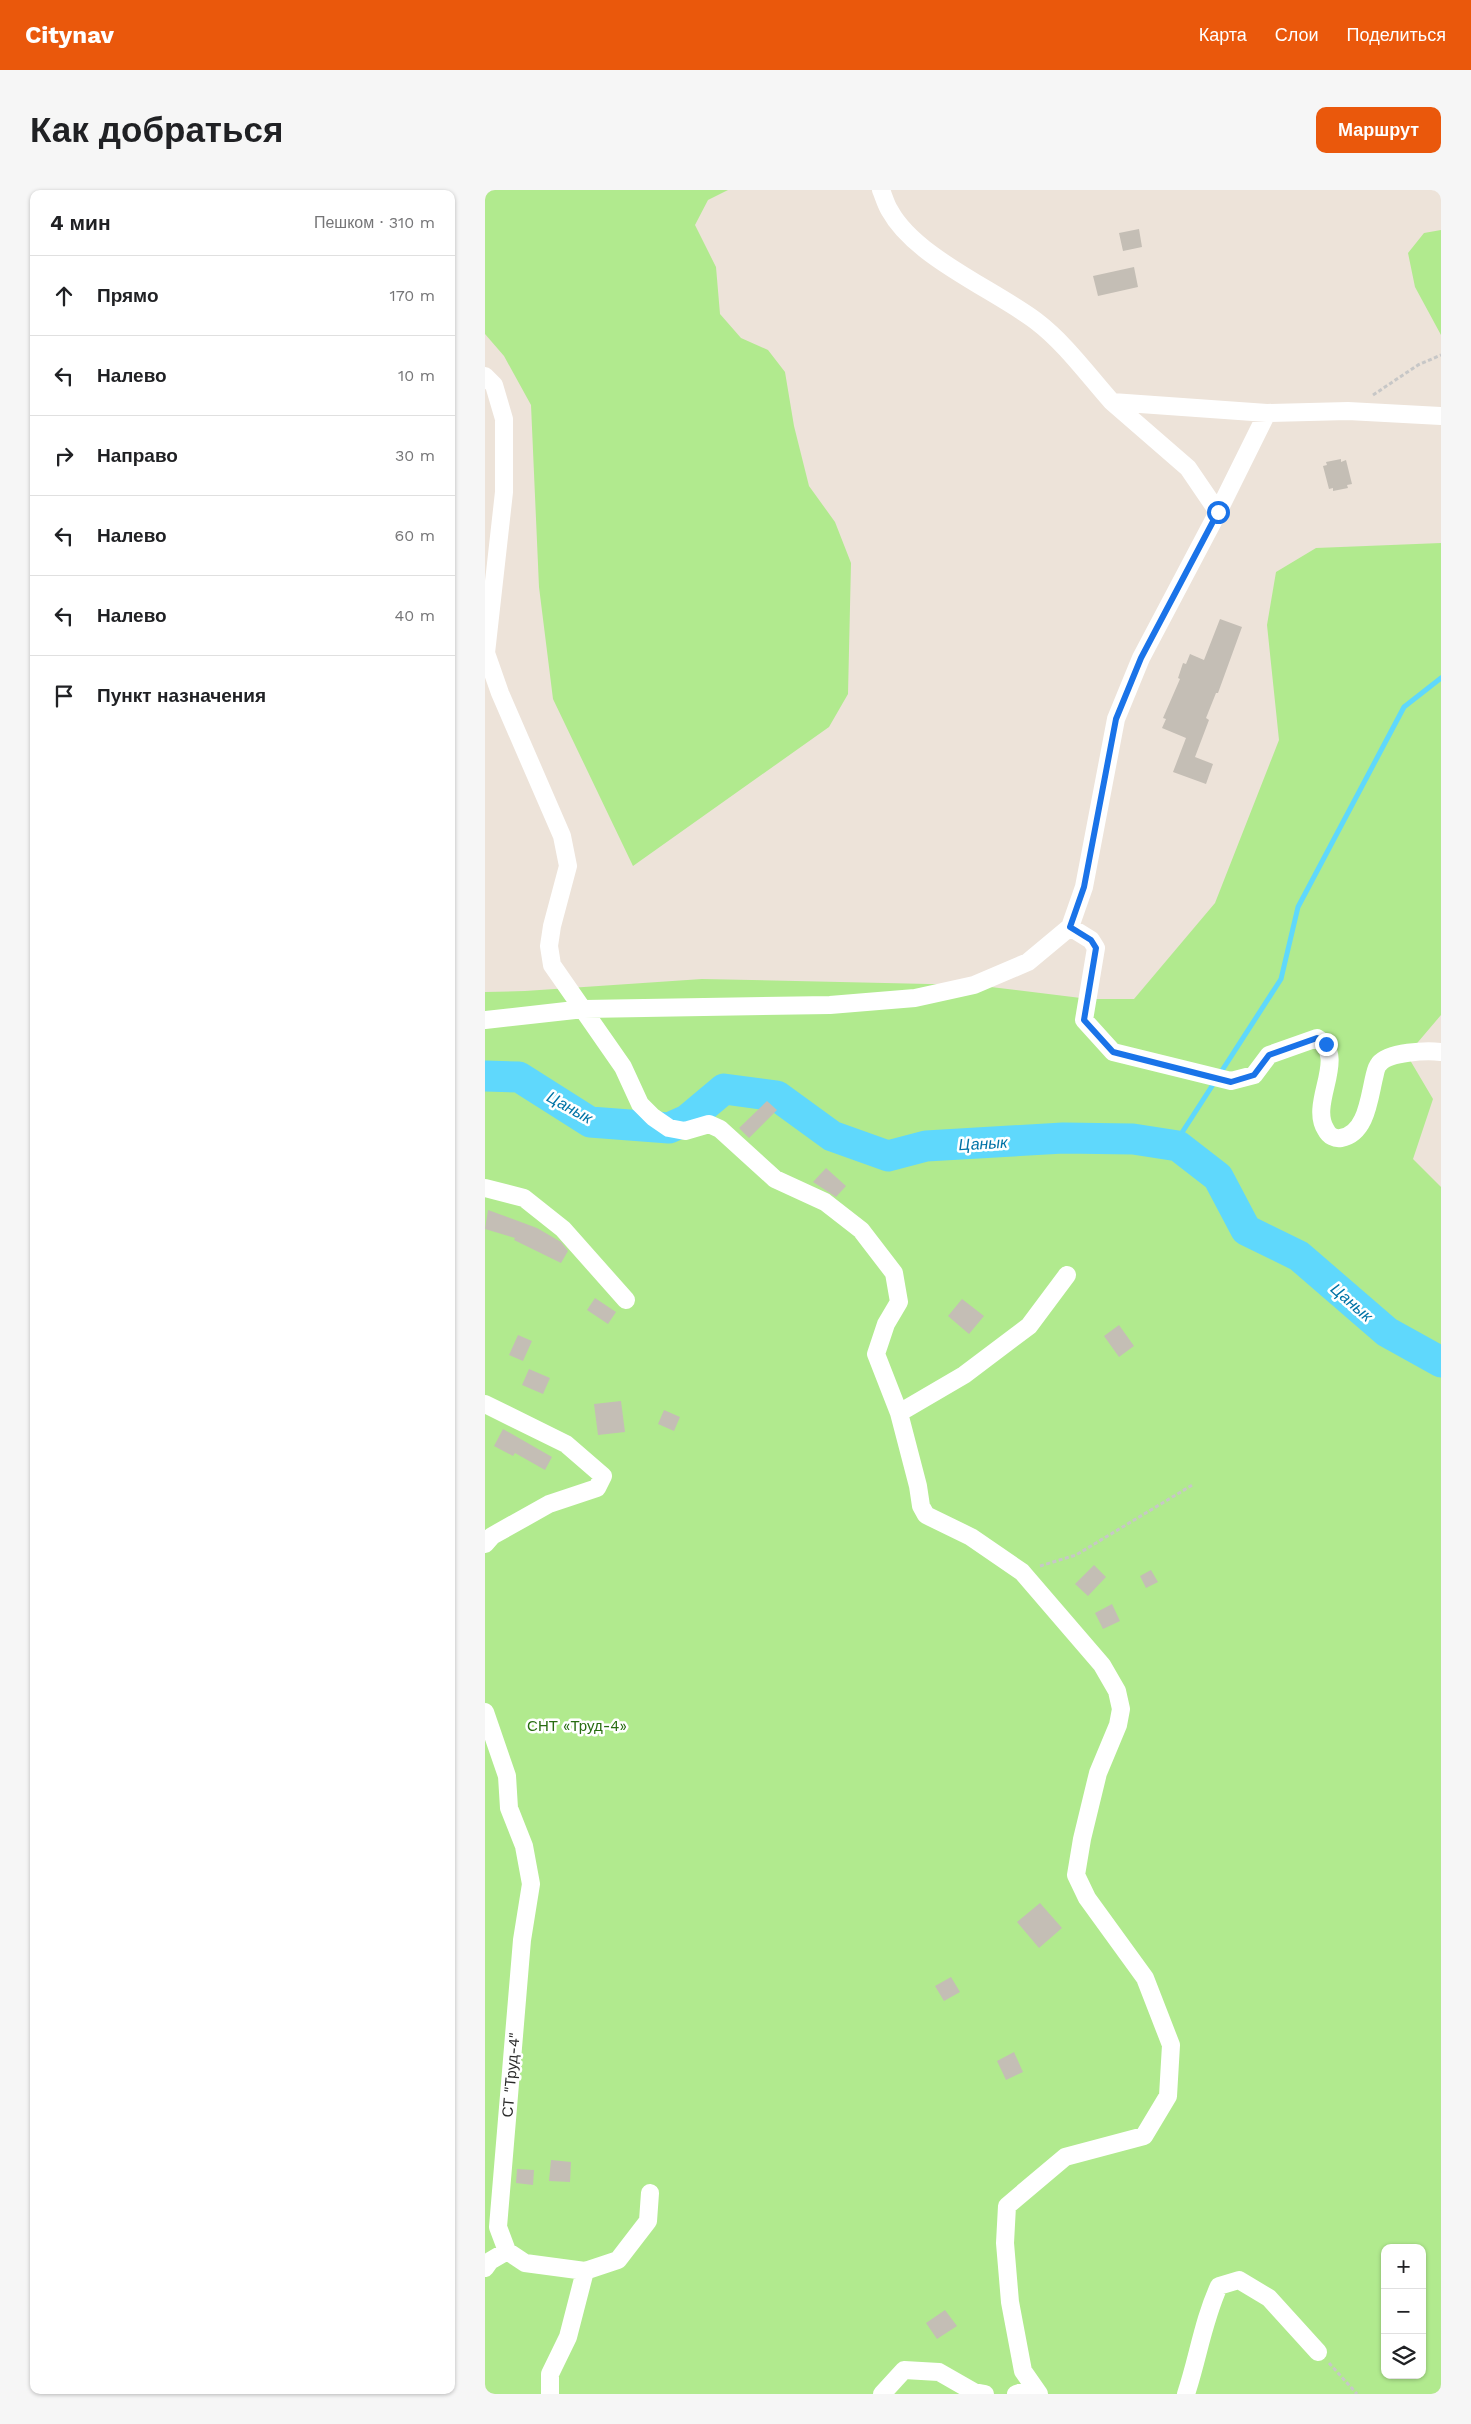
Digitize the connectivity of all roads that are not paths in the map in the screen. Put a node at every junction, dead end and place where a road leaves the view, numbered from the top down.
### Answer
1 (881, 190) edge
2 (485, 376) edge
3 (1112, 402) junction
4 (1267, 413) junction
5 (1441, 416) edge
6 (1218, 512) junction
7 (1070, 927) junction
8 (584, 1009) junction
9 (485, 1020) edge
10 (1441, 1052) edge
11 (485, 1188) edge
12 (1067, 1275) dead end
13 (626, 1300) dead end
14 (485, 1404) edge
15 (899, 1414) junction
16 (485, 1544) edge
17 (485, 1712) edge
18 (650, 2193) dead end
19 (507, 2251) junction
20 (485, 2268) edge
21 (585, 2271) junction
22 (1318, 2352) road end
23 (1037, 2391) edge
24 (550, 2394) edge
25 (882, 2394) edge
26 (985, 2394) edge
27 (1016, 2394) edge
28 (1186, 2394) edge

1 - 3 street
2 - 8 street
3 - 4 street
3 - 6 street
4 - 5 street
4 - 6 street
6 - 7 street
7 - 8 street
7 - 10 street
8 - 9 street
8 - 15 street
11 - 13 street
12 - 15 street
14 - 16 street
15 - 23 street
17 - 19 street, СТ "Труд-4"
18 - 21 street
19 - 20 street
19 - 21 street
21 - 24 street
22 - 28 street
23 - 27 street
25 - 26 street

